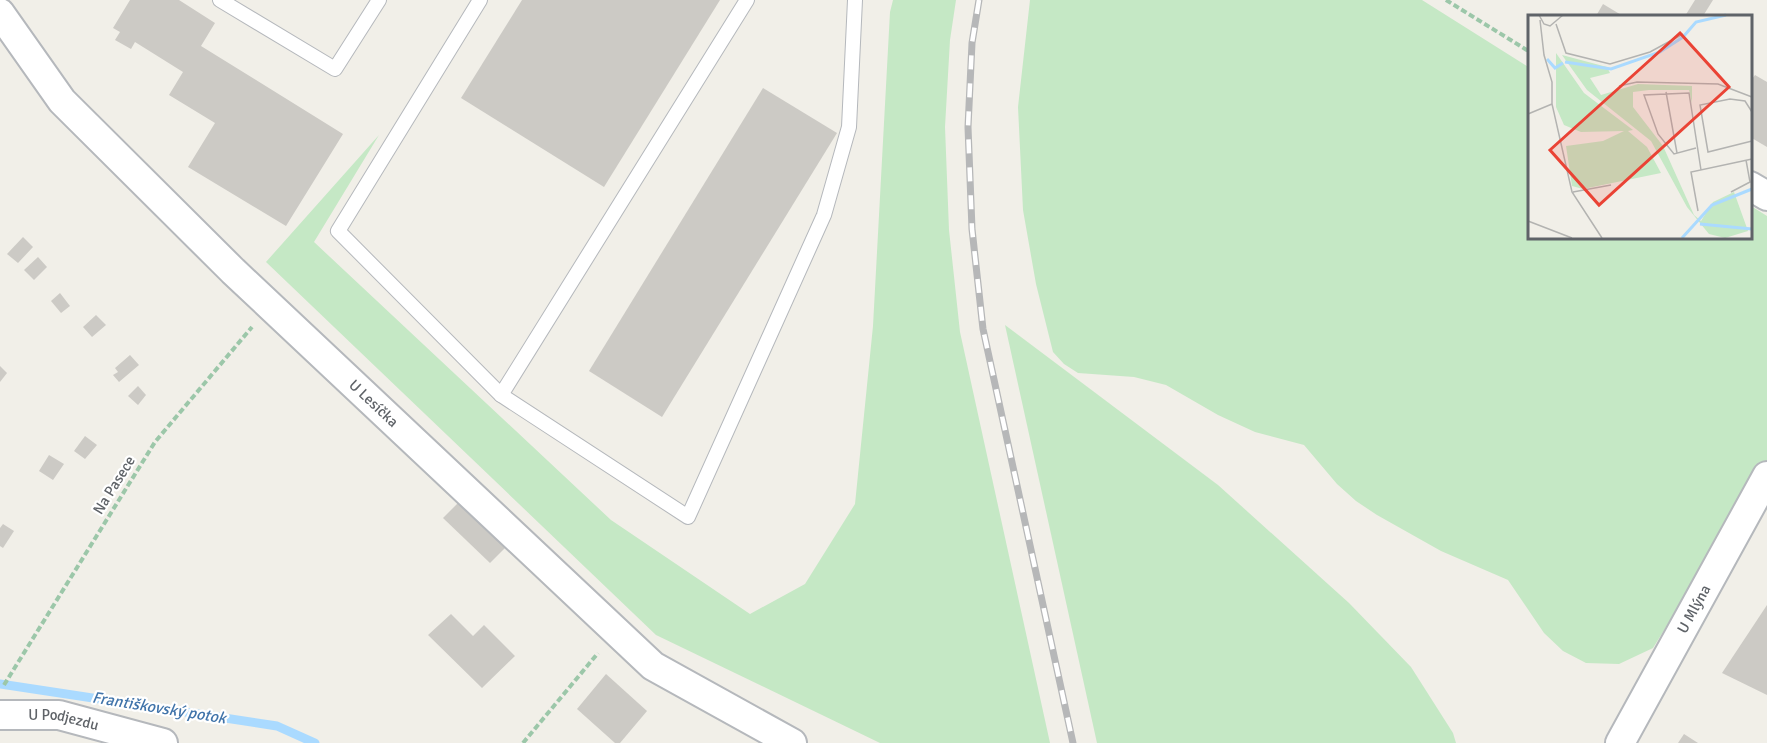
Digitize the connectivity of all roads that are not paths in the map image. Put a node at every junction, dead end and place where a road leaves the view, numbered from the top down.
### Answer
1 (220, 0) edge
2 (379, 0) edge
3 (480, 0) edge
4 (747, 0) edge
5 (855, 0) edge
6 (0, 13) edge
7 (1752, 187) edge
8 (1767, 196) edge
9 (501, 395) junction
10 (1767, 476) edge
11 (0, 715) edge
12 (163, 743) edge
13 (792, 743) edge
14 (1620, 743) edge

1 - 2 lane
3 - 9 lane
4 - 9 lane
5 - 9 lane
6 - 13 street, U Lesíčka
7 - 8 street
10 - 14 street, U Mlýna
11 - 12 street, U Podjezdu

